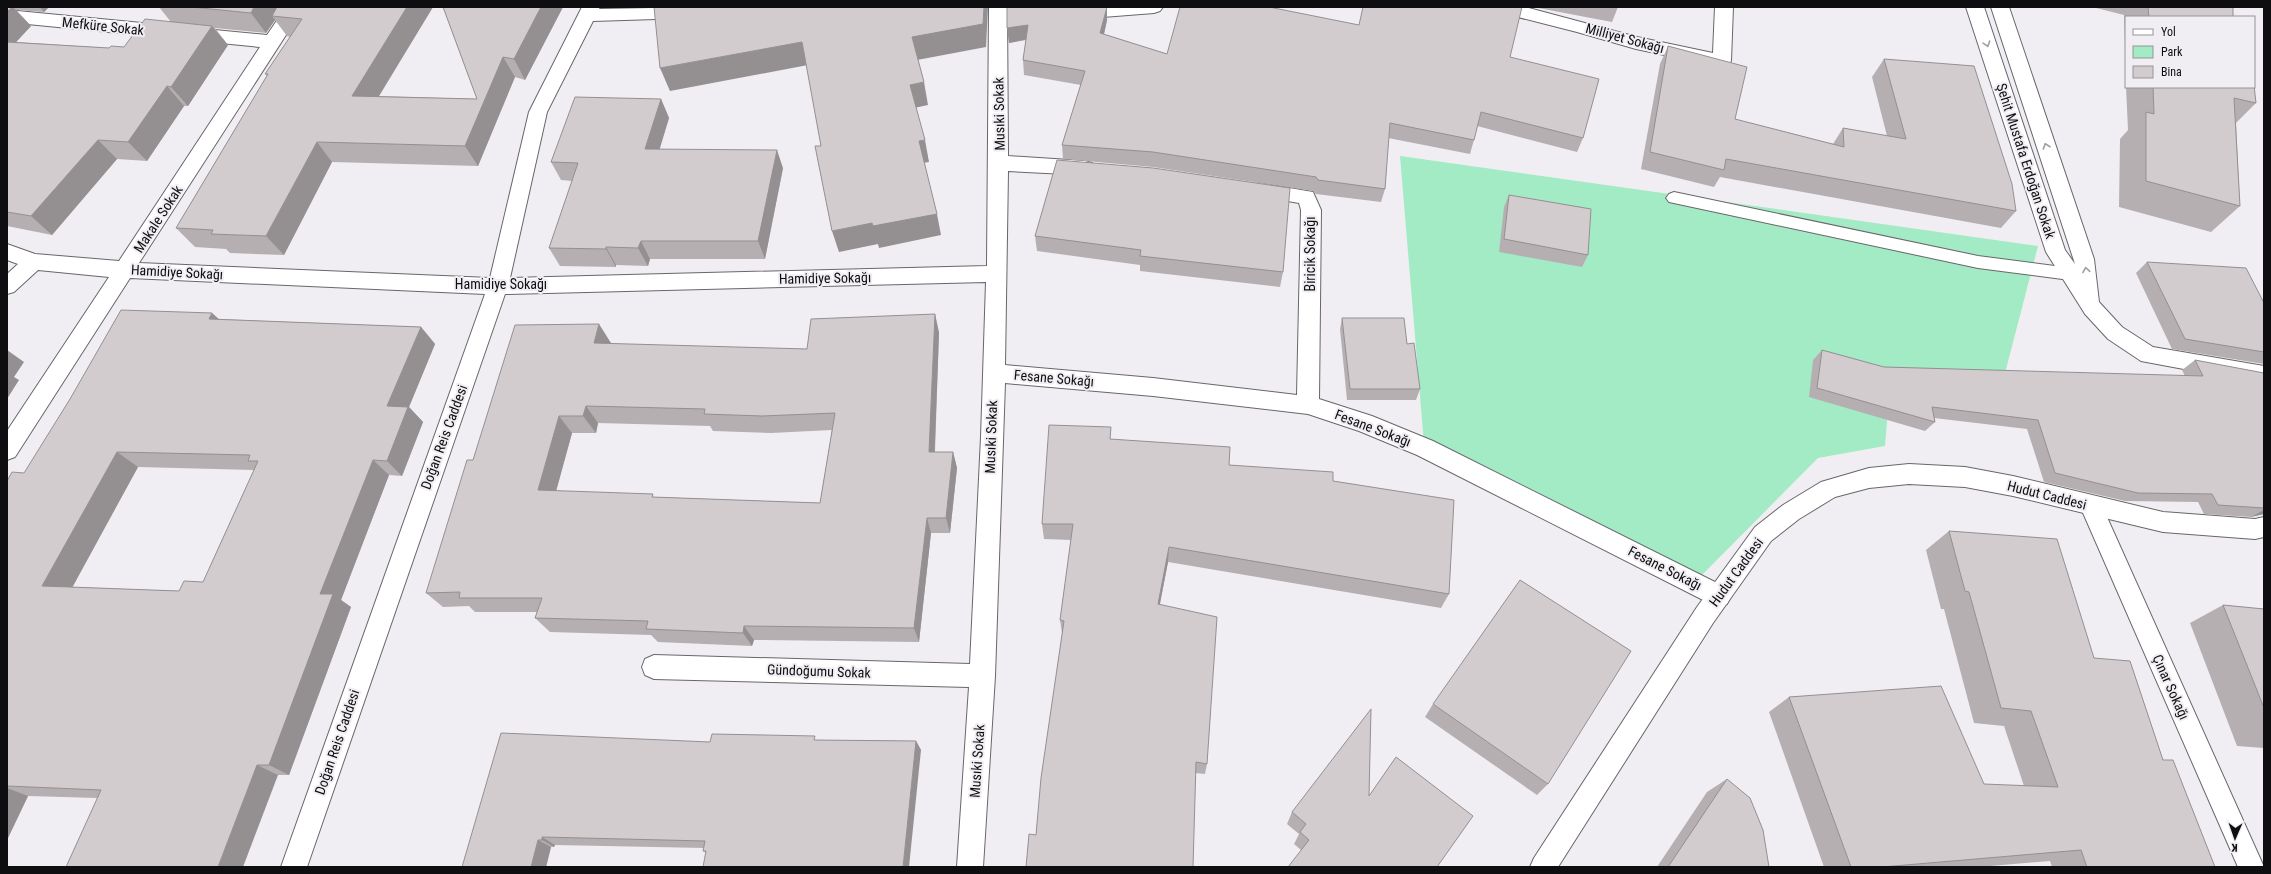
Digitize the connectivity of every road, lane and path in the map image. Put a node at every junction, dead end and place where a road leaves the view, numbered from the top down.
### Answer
1 (295, 7) edge
2 (697, 7) edge
3 (1154, 7) edge
4 (1500, 7) edge
5 (1724, 7) edge
6 (1975, 7) edge
7 (2000, 7) edge
8 (1002, 8) edge
9 (1126, 9) edge
10 (589, 11) edge
11 (1060, 14) edge
12 (7, 16) edge
13 (271, 42) junction
14 (1000, 162) junction
15 (1100, 170) edge
16 (1239, 187) edge
17 (1674, 198) dead end
18 (7, 252) edge
19 (34, 262) junction
20 (125, 270) junction
21 (997, 274) junction
22 (2070, 274) junction
23 (7, 286) edge
24 (498, 286) junction
25 (2092, 308) junction
26 (994, 373) junction
27 (2264, 376) edge
28 (1308, 405) junction
29 (7, 450) edge
30 (2091, 506) junction
31 (2264, 527) edge
32 (1718, 596) junction
33 (654, 667) dead end
34 (983, 676) junction
35 (294, 867) edge
36 (970, 867) edge
37 (1543, 867) edge
38 (2252, 867) edge

1 - 13 street, Makale Sokak
2 - 10 street
3 - 9 street
4 - 5 street, Milliyet Sokağı
6 -> 22 street, Şehit Mustafa Erdoğan Sokak
25 -> 7 street, Şehit Mustafa Erdoğan Sokak
8 - 14 street, Musıki Sokak
9 - 11 street
10 - 24 street, Doğan Reis Caddesi
12 - 13 street, Mefküre Sokak
13 - 20 street, Makale Sokak
14 - 15 street
14 - 21 street, Musıki Sokak
16 - 28 street, Biricik Sokağı
17 - 22 lane
18 - 19 street, Hamidiye Sokağı
19 - 20 street, Hamidiye Sokağı
19 - 23 street
20 - 24 street, Hamidiye Sokağı
20 - 29 street, Makale Sokak
21 - 24 street, Hamidiye Sokağı
21 - 26 street, Musıki Sokak
22 - 25 street, Şehit Mustafa Erdoğan Sokak
24 - 35 street, Doğan Reis Caddesi
25 - 27 street, Şehit Mustafa Erdoğan Sokak
26 - 28 street, Fesane Sokağı
26 - 34 street, Musıki Sokak
28 - 32 street, Fesane Sokağı
30 - 31 street, Hudut Caddesi
30 - 32 street, Hudut Caddesi
30 - 38 street, Çınar Sokağı
32 - 37 street, Hudut Caddesi
33 - 34 street, Gündoğumu Sokak
34 - 36 street, Musıki Sokak

